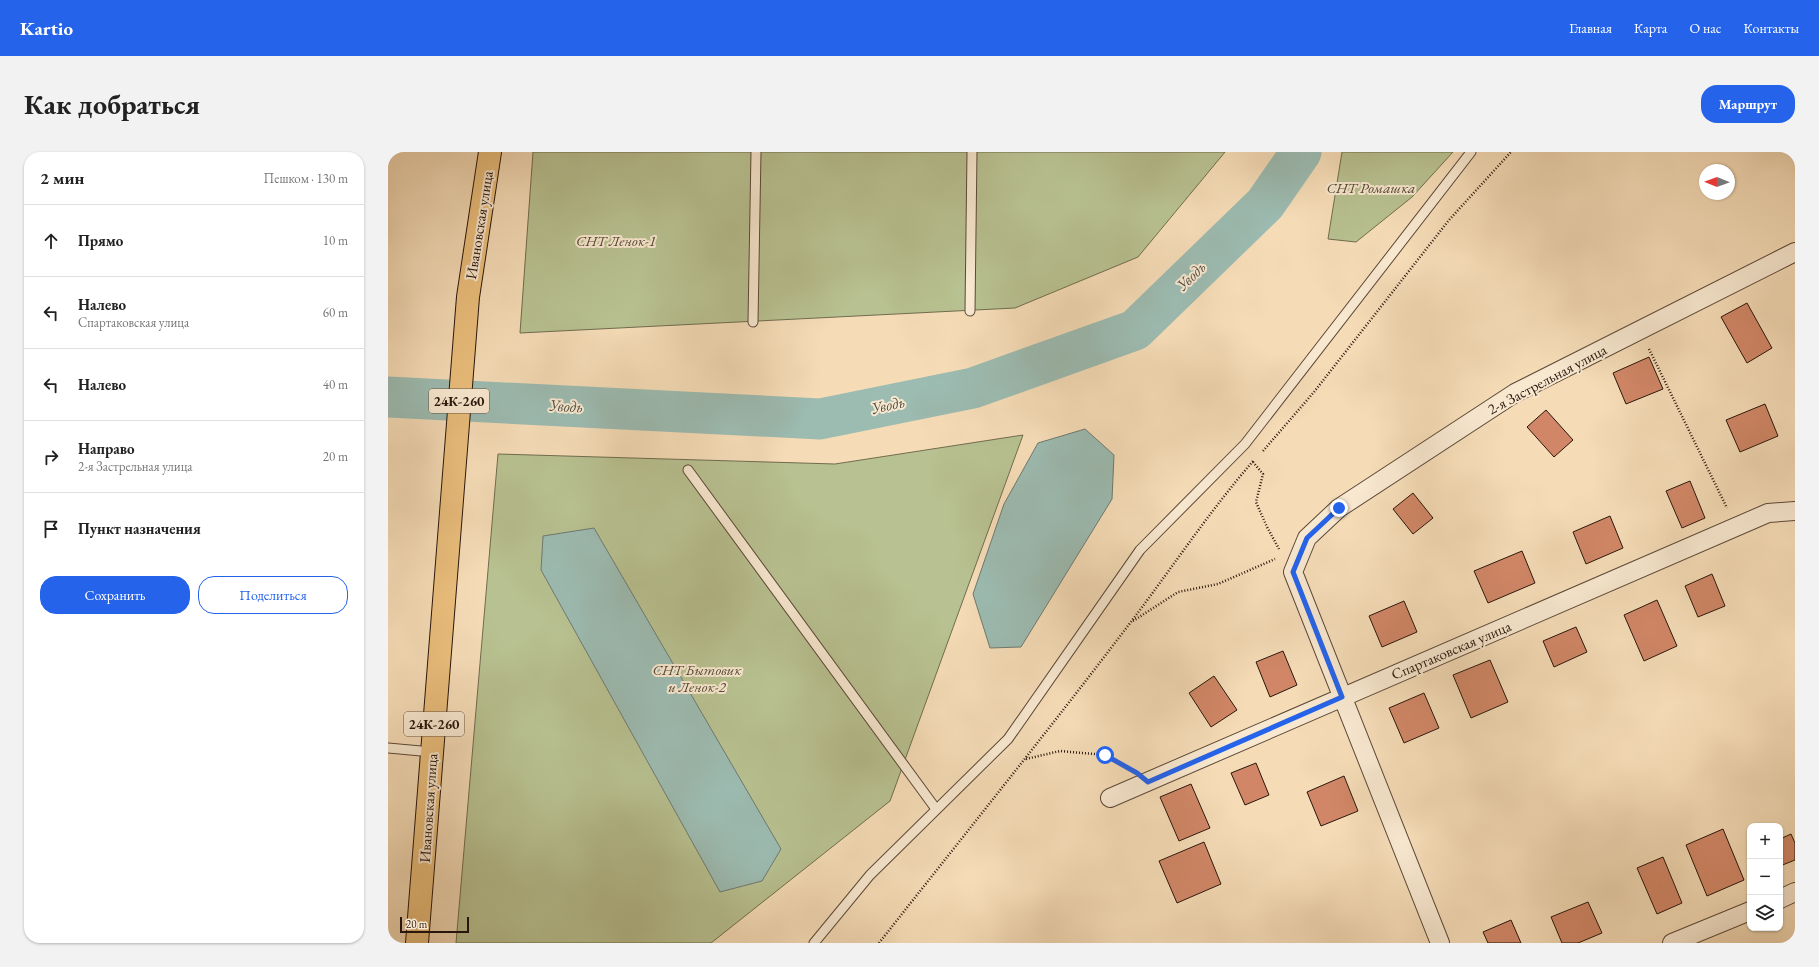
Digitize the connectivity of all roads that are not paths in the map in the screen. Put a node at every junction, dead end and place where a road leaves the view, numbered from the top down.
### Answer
1 (490, 152) edge
2 (756, 152) edge
3 (972, 152) edge
4 (1472, 152) edge
5 (1795, 252) edge
6 (970, 311) dead end
7 (753, 322) dead end
8 (688, 470) dead end
9 (1795, 512) edge
10 (1342, 697) junction
11 (388, 748) edge
12 (432, 752) junction
13 (1110, 798) dead end
14 (936, 810) junction
15 (1795, 892) edge
16 (1783, 898) edge
17 (1747, 912) edge
18 (417, 943) edge
19 (814, 943) edge
20 (1440, 943) edge
21 (1672, 943) edge

1 - 12 main road, Ивановская улица / 24К-260
2 - 7 lane
3 - 6 lane
4 - 14 lane
5 - 10 street, 2-я Застрельная улица
8 - 14 lane
9 - 10 street, Спартаковская улица
10 - 13 street, Спартаковская улица
10 - 20 street
11 - 12 lane
12 - 18 main road, Ивановская улица / 24К-260
14 - 19 lane
15 - 16 street
17 - 21 street

